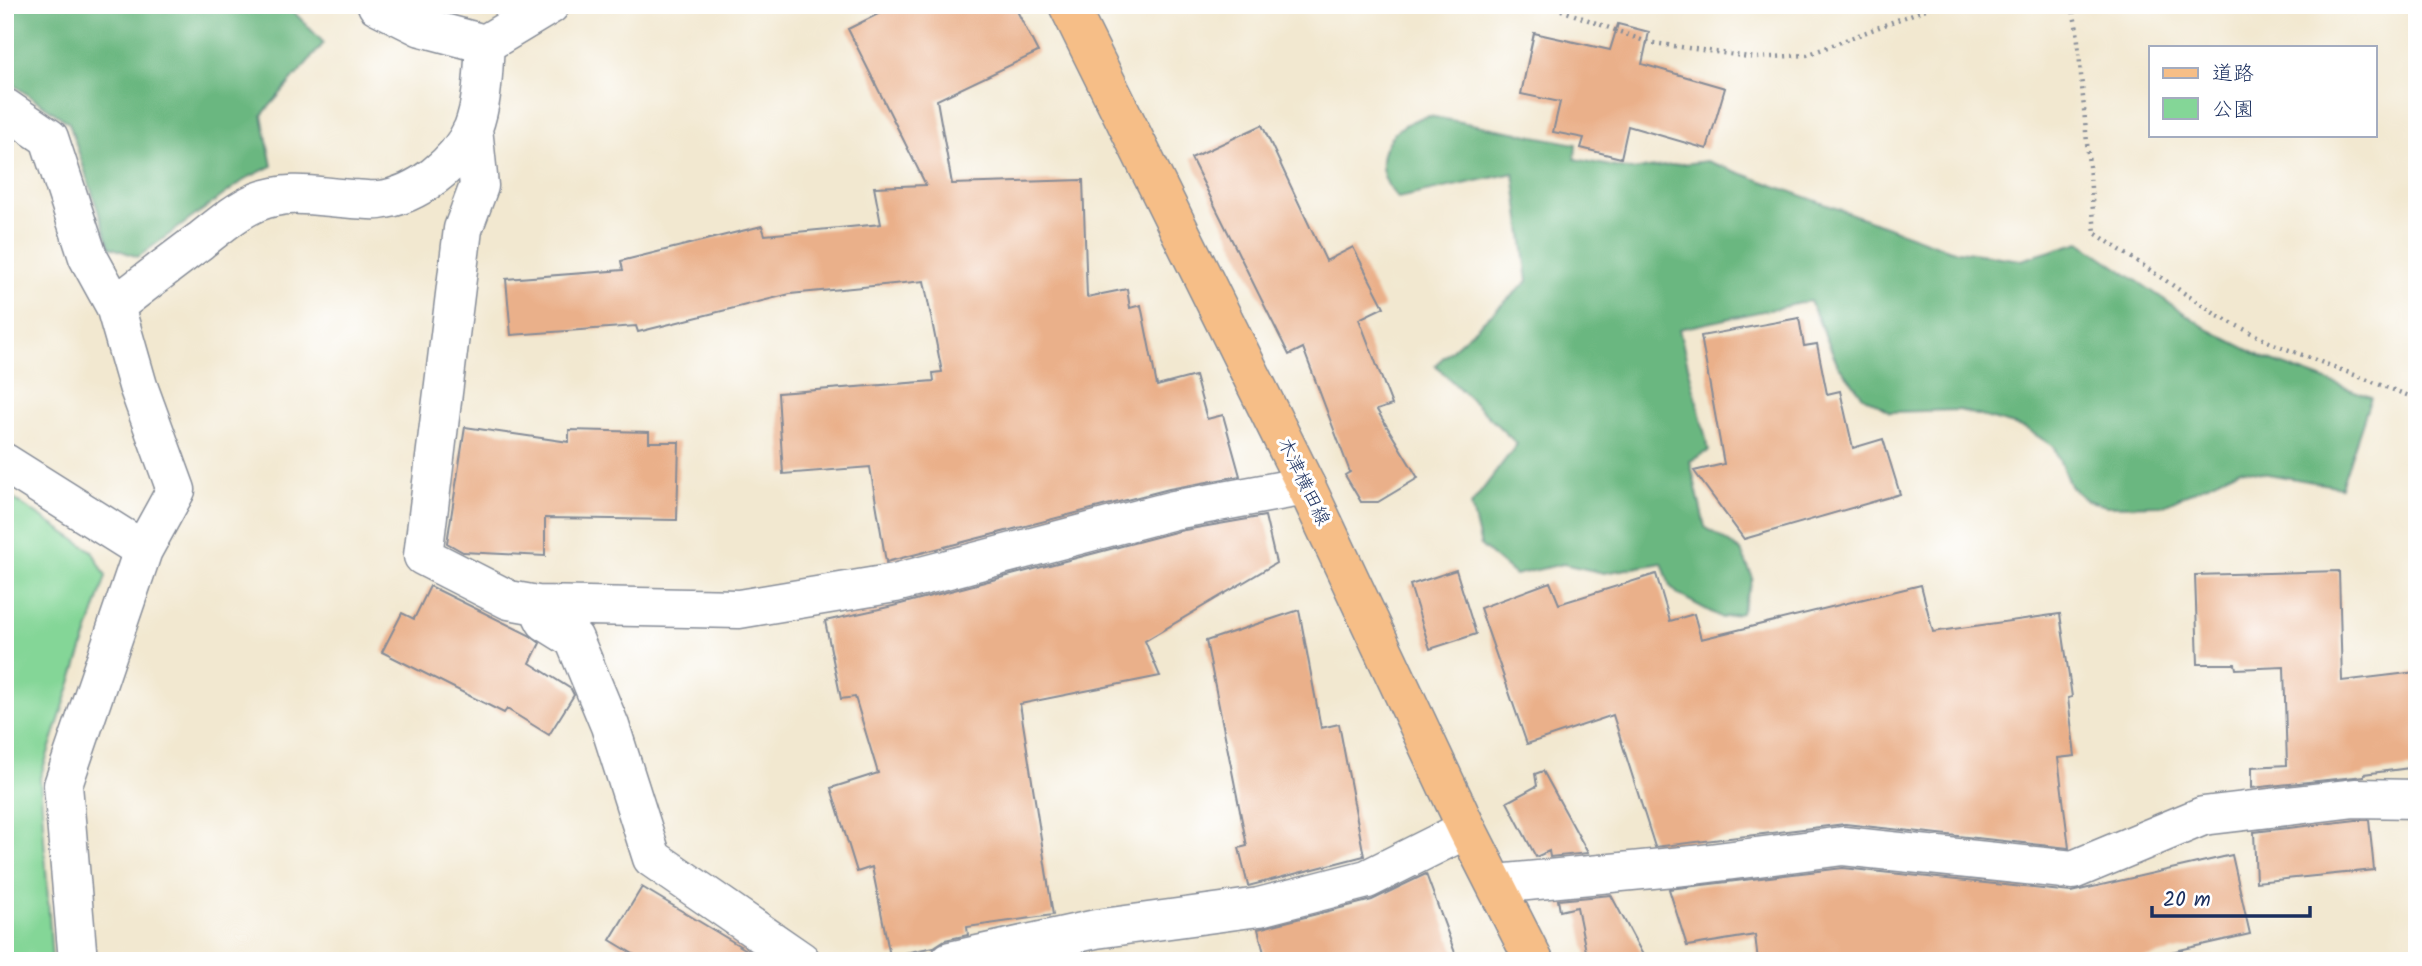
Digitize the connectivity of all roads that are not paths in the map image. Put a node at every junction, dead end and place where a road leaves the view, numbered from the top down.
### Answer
1 (377, 5) edge
2 (550, 5) edge
3 (1068, 5) edge
4 (485, 44) junction
5 (5, 108) edge
6 (473, 128) junction
7 (115, 306) junction
8 (5, 463) edge
9 (1306, 486) junction
10 (143, 550) junction
11 (537, 605) junction
12 (2417, 799) edge
13 (1467, 829) junction
14 (1497, 884) junction
15 (78, 961) edge
16 (801, 961) edge
17 (950, 961) edge
18 (1534, 961) edge

1 - 4 street
2 - 4 street
3 - 9 main road, 木津横田線
4 - 6 street
5 - 7 street
6 - 7 street
6 - 11 street
7 - 10 street
8 - 10 street
9 - 11 street
9 - 13 main road, 木津横田線
10 - 15 street
11 - 16 street
12 - 14 street
13 - 14 main road, 木津横田線
13 - 17 street
14 - 18 main road, 木津横田線

